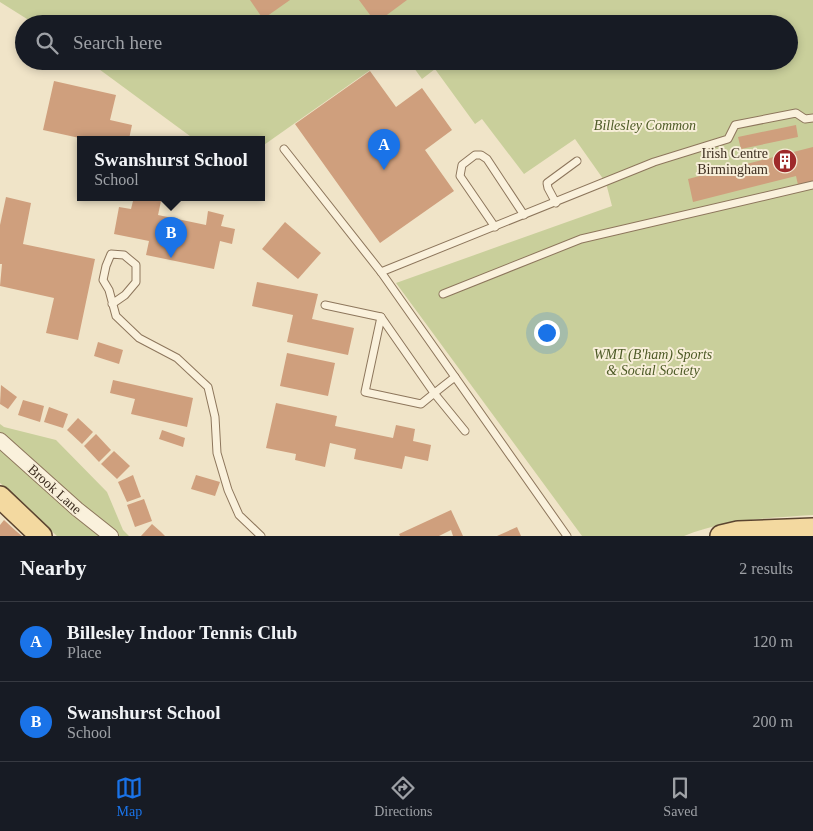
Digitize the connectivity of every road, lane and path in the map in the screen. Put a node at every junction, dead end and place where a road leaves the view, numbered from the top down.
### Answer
1 (813, 118) edge
2 (284, 149) dead end
3 (577, 161) dead end
4 (813, 185) edge
5 (556, 203) junction
6 (524, 215) junction
7 (495, 227) junction
8 (381, 272) junction
9 (443, 294) dead end
10 (112, 304) junction
11 (325, 305) dead end
12 (381, 317) junction
13 (455, 377) junction
14 (434, 393) junction
15 (465, 431) dead end
16 (0, 440) edge
17 (0, 497) edge
18 (813, 529) edge
19 (732, 535) edge
20 (41, 536) edge
21 (111, 536) edge
22 (261, 536) edge
23 (567, 536) edge

1 - 5 lane
2 - 8 lane
3 - 5 lane
4 - 9 lane
5 - 6 lane
6 - 7 lane
6 - 7 lane
7 - 8 lane
8 - 13 lane
10 - 10 lane
10 - 22 lane
11 - 12 lane
12 - 14 lane
12 - 14 lane
13 - 14 lane
13 - 23 lane
14 - 15 lane
16 - 21 street, Brook Lane
17 - 20 main road
18 - 19 main road

